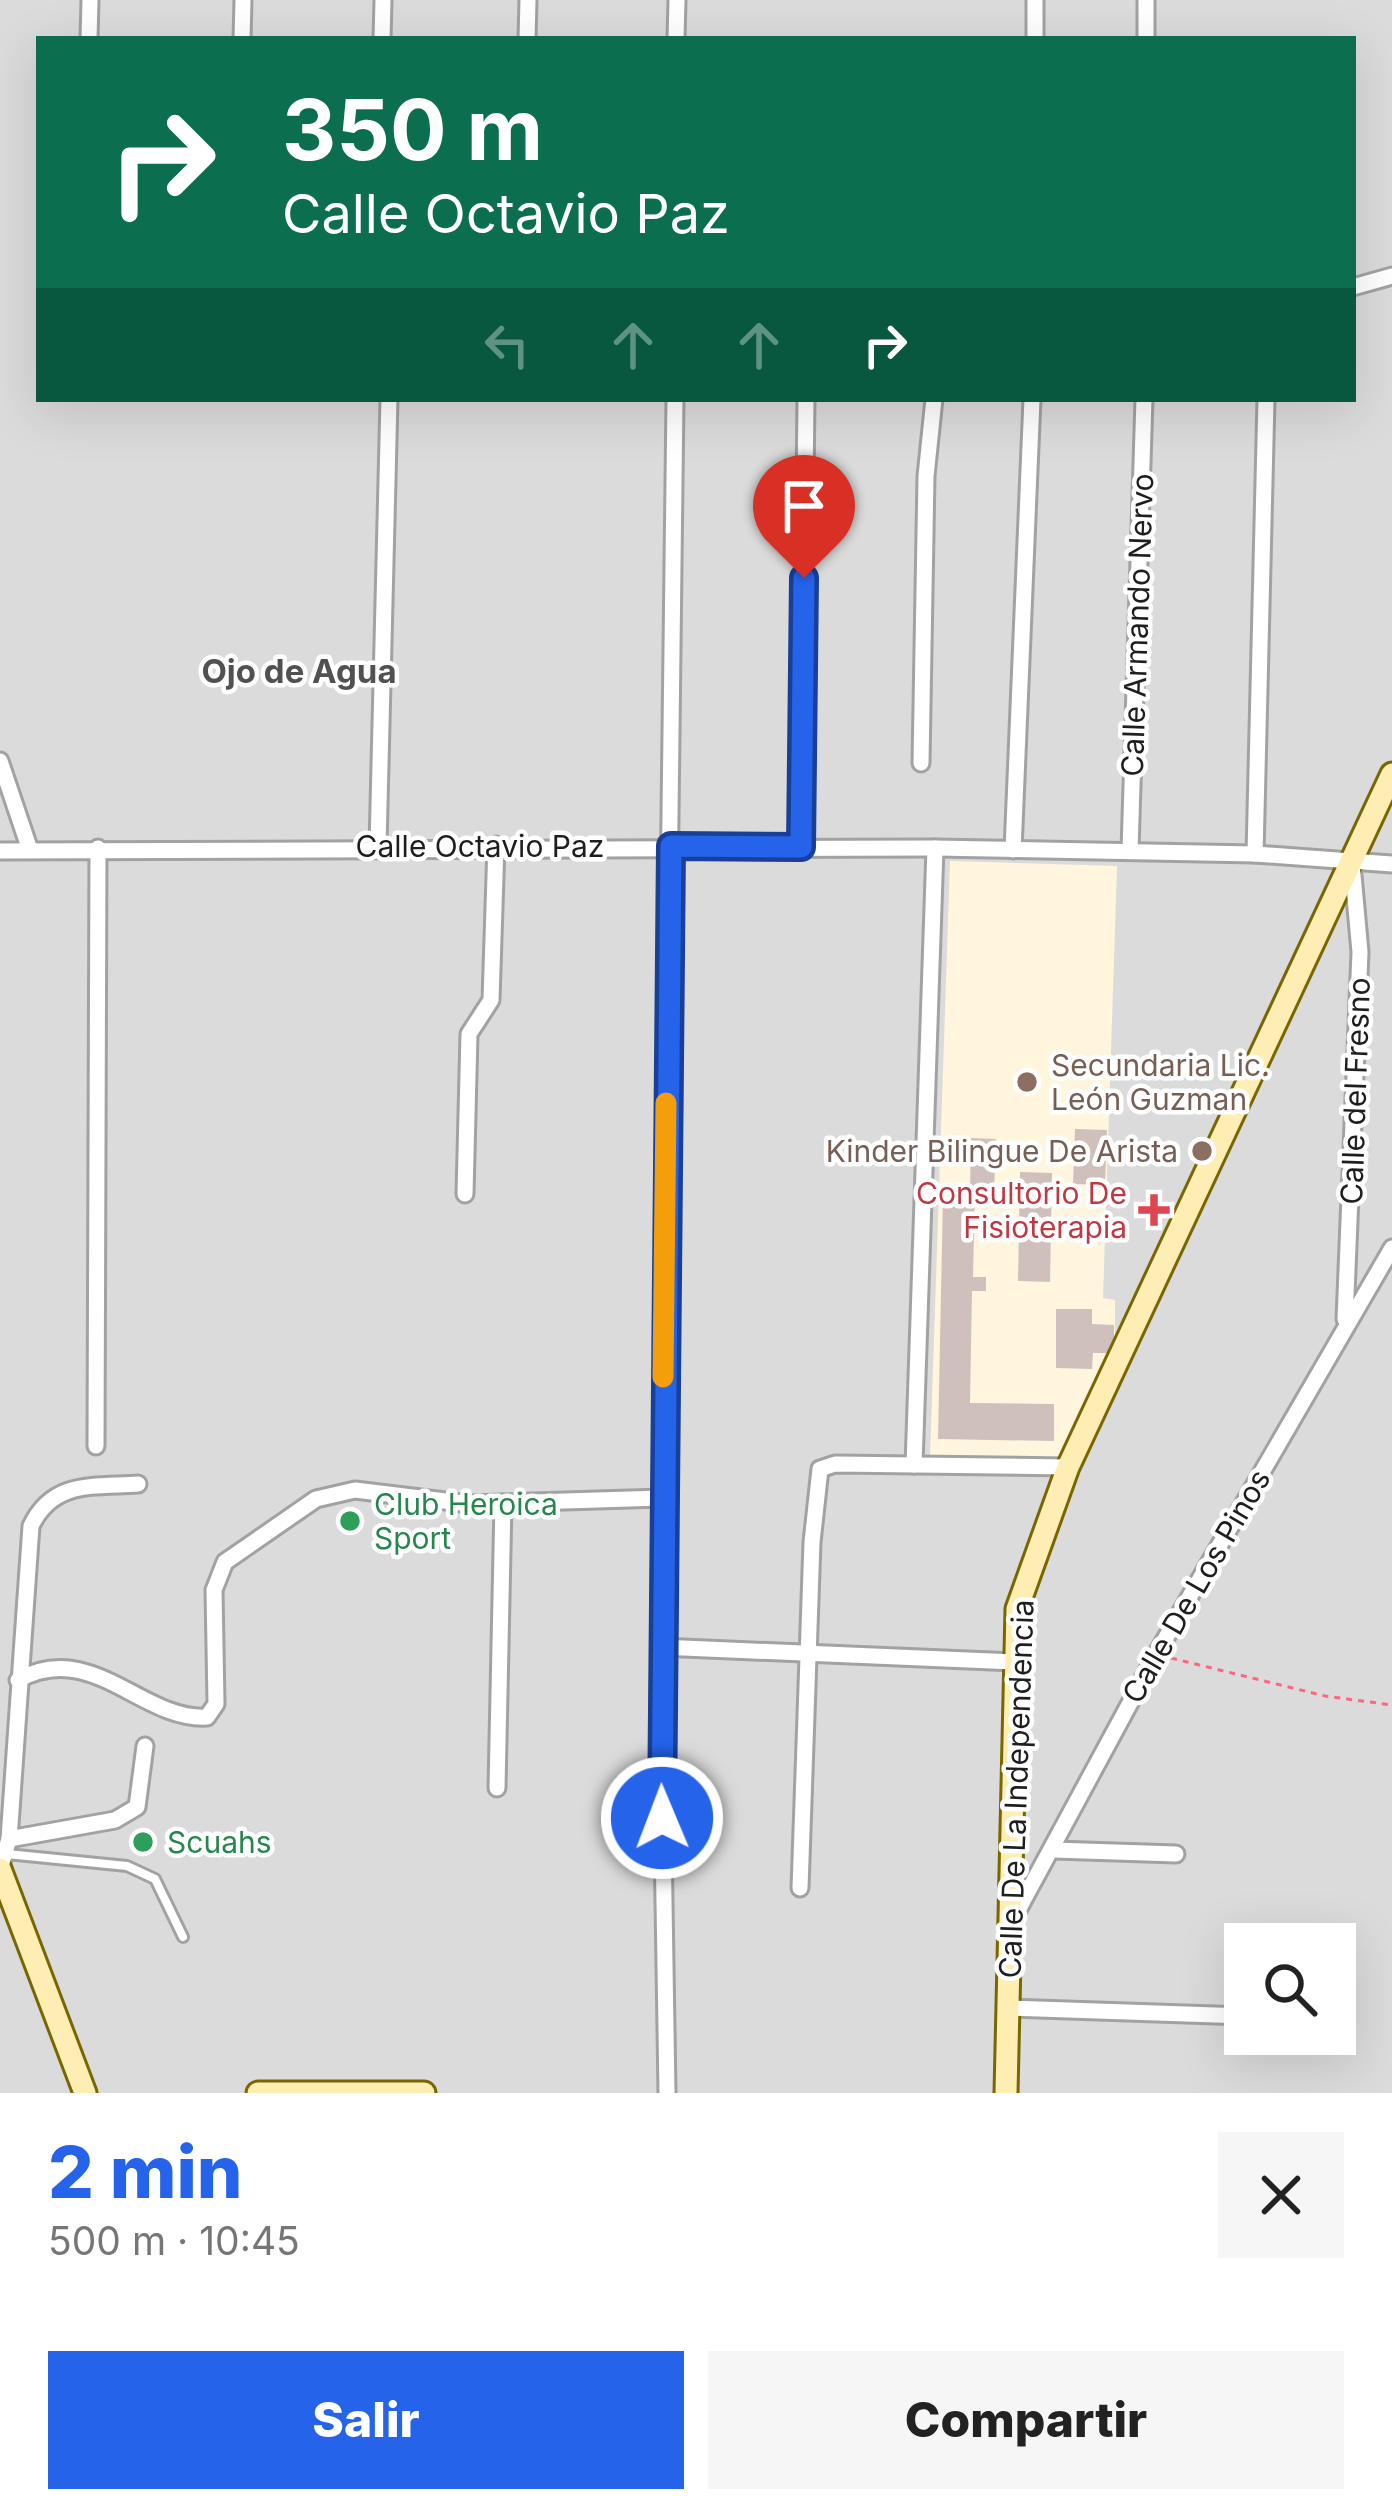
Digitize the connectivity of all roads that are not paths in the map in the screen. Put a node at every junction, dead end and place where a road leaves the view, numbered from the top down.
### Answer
1 (90, 0) edge
2 (242, 0) edge
3 (383, 0) edge
4 (528, 0) edge
5 (677, 0) edge
6 (1035, 0) edge
7 (1146, 0) edge
8 (88, 36) edge
9 (242, 36) edge
10 (382, 36) edge
11 (527, 36) edge
12 (676, 36) edge
13 (1035, 36) edge
14 (1147, 36) edge
15 (1392, 276) edge
16 (1356, 286) edge
17 (388, 402) edge
18 (675, 402) edge
19 (806, 402) edge
20 (934, 402) edge
21 (1032, 402) edge
22 (1144, 402) edge
23 (1266, 402) edge
24 (0, 760) edge
25 (920, 763) dead end
26 (1392, 774) edge
27 (496, 845) junction
28 (379, 846) junction
29 (671, 846) junction
30 (801, 847) junction
31 (98, 848) junction
32 (935, 848) junction
33 (0, 850) edge
34 (30, 850) junction
35 (1013, 850) junction
36 (1130, 850) junction
37 (1255, 854) junction
38 (1352, 861) junction
39 (1392, 864) edge
40 (465, 1194) dead end
41 (1392, 1249) edge
42 (1345, 1322) junction
43 (96, 1446) dead end
44 (914, 1465) junction
45 (1068, 1468) junction
46 (138, 1484) dead end
47 (662, 1498) junction
48 (503, 1503) junction
49 (660, 1647) junction
50 (808, 1652) junction
51 (1015, 1662) junction
52 (18, 1680) junction
53 (145, 1746) dead end
54 (497, 1788) dead end
55 (1054, 1850) junction
56 (1176, 1854) dead end
57 (4, 1858) edge
58 (800, 1888) dead end
59 (1009, 1928) junction
60 (183, 1937) dead end
61 (1007, 2008) junction
62 (1224, 2015) edge
63 (325, 2091) edge
64 (85, 2093) edge
65 (258, 2093) edge
66 (424, 2093) edge
67 (667, 2093) edge
68 (1006, 2093) edge

1 - 8 street
2 - 9 street
3 - 10 street
4 - 11 street
5 - 12 street
6 - 13 street
7 - 14 street
15 - 16 street
17 - 28 street
18 - 29 street
19 - 30 street
20 - 25 street
21 - 35 street
22 - 36 street, Calle Armando Nervo
23 - 37 street
24 - 34 street
26 - 38 street, Calle De La Independencia
27 - 28 street, Calle Octavio Paz
27 - 29 street, Calle Octavio Paz
27 - 40 street
28 - 31 street, Calle Octavio Paz
29 - 30 street, Calle Octavio Paz
29 - 47 street
30 - 32 street, Calle Octavio Paz
31 - 34 street, Calle Octavio Paz
31 - 43 street
32 - 35 street, Calle Octavio Paz
32 - 44 street
33 - 34 street, Calle Octavio Paz
35 - 36 street, Calle Octavio Paz
36 - 37 street, Calle Octavio Paz
37 - 38 street, Calle Octavio Paz
38 - 39 street, Calle Octavio Paz
38 - 42 street, Calle del Fresno
38 - 45 street, Calle De La Independencia
41 - 42 street, Calle De Los Pinos
42 - 55 street, Calle De Los Pinos
44 - 45 street
44 - 50 street
45 - 51 street, Calle De La Independencia
46 - 52 street
47 - 48 street
47 - 49 street
48 - 52 street
48 - 54 street
49 - 50 street
49 - 67 street
50 - 51 street
50 - 58 street
51 - 59 street, Calle De La Independencia
52 - 57 street
53 - 57 street
55 - 56 street
55 - 59 street, Calle De Los Pinos
57 - 60 lane
57 - 64 street
59 - 61 street, Calle De La Independencia
61 - 62 street
61 - 68 street, Calle De La Independencia
63 - 65 street
63 - 66 street

